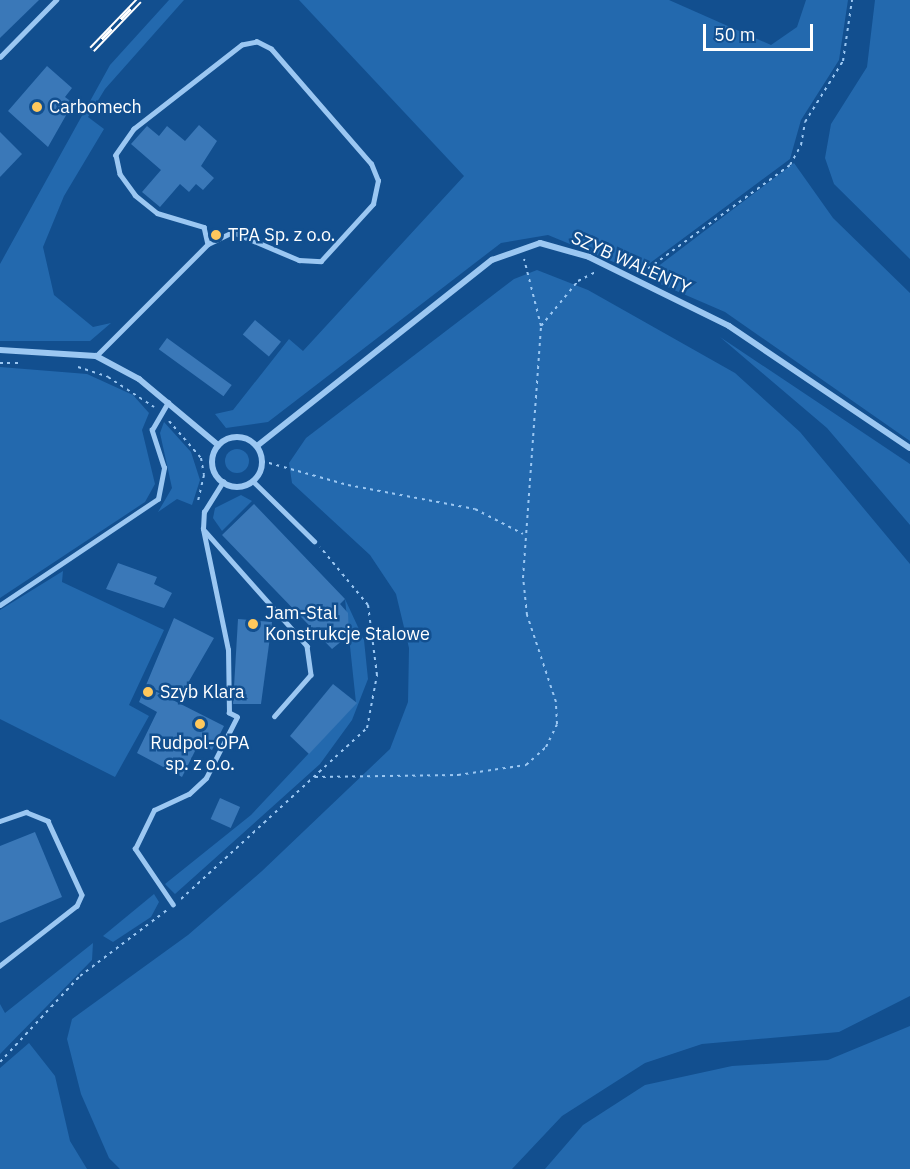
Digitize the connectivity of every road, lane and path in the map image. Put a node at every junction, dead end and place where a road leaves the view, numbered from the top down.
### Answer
1 (56, 0) edge
2 (852, 0) edge
3 (0, 57) edge
4 (208, 244) junction
5 (519, 248) junction
6 (608, 266) junction
7 (652, 266) dead end
8 (541, 326) junction
9 (0, 350) edge
10 (96, 356) junction
11 (0, 363) edge
12 (24, 363) dead end
13 (68, 365) dead end
14 (168, 402) junction
15 (159, 412) junction
16 (218, 445) junction
17 (257, 446) junction
18 (910, 448) edge
19 (262, 461) junction
20 (253, 481) junction
21 (223, 482) junction
22 (194, 512) dead end
23 (203, 529) junction
24 (523, 534) junction
25 (314, 541) joint
26 (0, 605) edge
27 (275, 716) dead end
28 (315, 777) junction
29 (0, 821) edge
30 (173, 905) junction
31 (0, 966) edge
32 (0, 1062) edge

1 - 3 lane
2 - 7 path
4 - 4 lane
4 - 10 lane
5 - 6 street, SZYB WALENTY
5 - 8 path
5 - 17 street, SZYB WALENTY
6 - 8 path
6 - 18 street, SZYB WALENTY
8 - 24 path
9 - 10 street
10 - 14 street
11 - 12 path
13 - 15 path
14 - 15 lane
14 - 16 street
15 - 22 path
15 - 26 lane
16 - 17 street
16 - 21 street
17 - 19 street
19 - 20 street
19 - 24 path
20 - 21 street
20 - 25 lane
21 - 23 lane
23 - 27 lane
23 - 30 lane
24 - 28 path
25 - 28 path
28 - 30 path
29 - 31 lane
30 - 32 path

